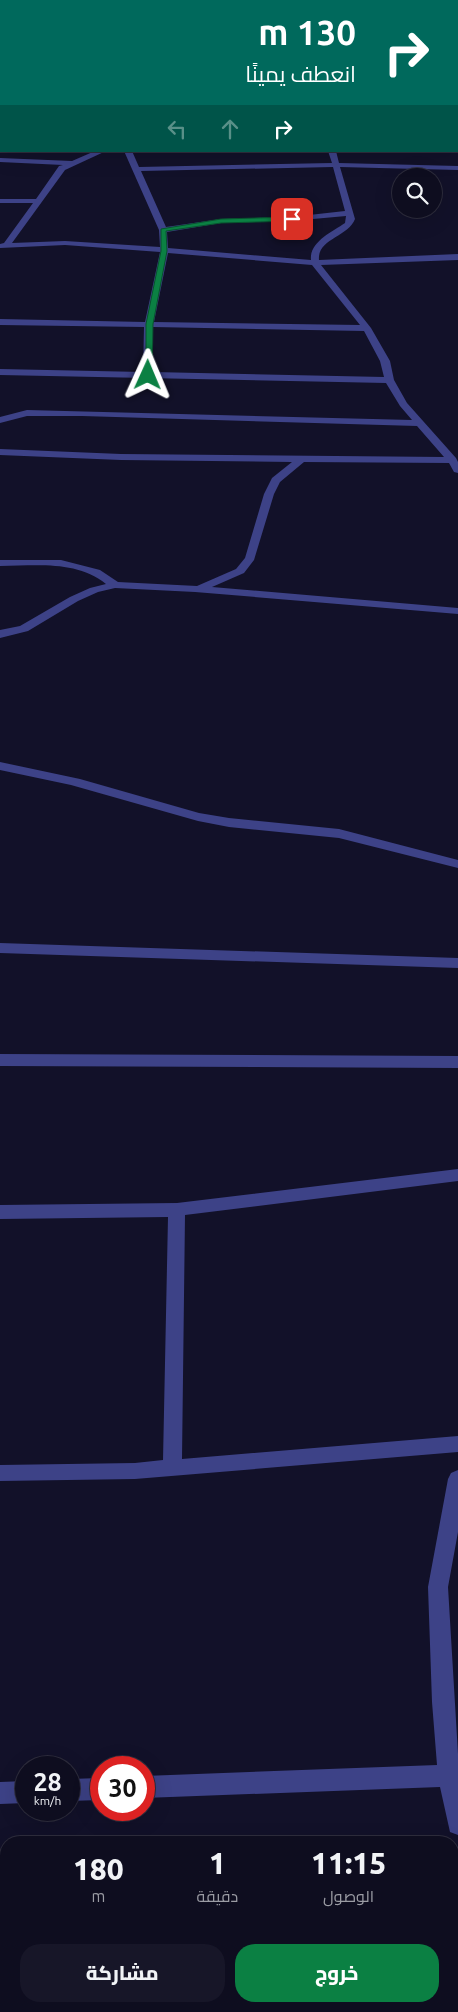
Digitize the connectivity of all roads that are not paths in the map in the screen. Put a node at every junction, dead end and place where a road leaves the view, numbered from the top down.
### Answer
1 (99, 152) edge
2 (128, 152) edge
3 (332, 152) edge
4 (0, 160) edge
5 (70, 163) junction
6 (336, 165) junction
7 (458, 168) edge
8 (136, 169) junction
9 (0, 201) edge
10 (37, 201) junction
11 (349, 213) junction
12 (163, 230) junction
13 (3, 246) edge
14 (164, 251) junction
15 (458, 258) edge
16 (315, 263) junction
17 (0, 322) edge
18 (149, 324) junction
19 (366, 328) junction
20 (0, 372) edge
21 (148, 375) junction
22 (389, 380) junction
23 (0, 420) edge
24 (419, 423) junction
25 (0, 452) edge
26 (301, 459) junction
27 (452, 460) junction
28 (458, 470) edge
29 (0, 562) edge
30 (115, 586) junction
31 (195, 590) junction
32 (458, 611) edge
33 (0, 634) edge
34 (0, 766) edge
35 (458, 864) edge
36 (0, 948) edge
37 (458, 963) edge
38 (0, 1060) edge
39 (458, 1062) edge
40 (458, 1175) edge
41 (177, 1210) junction
42 (0, 1212) edge
43 (458, 1444) edge
44 (172, 1468) junction
45 (0, 1473) edge
46 (458, 1479) edge
47 (453, 1776) edge
48 (155, 1787) edge
49 (15, 1792) edge
50 (0, 1793) edge
51 (458, 1824) edge

1 - 5 street
2 - 8 street
3 - 6 street
4 - 5 street
5 - 10 street
6 - 7 street
6 - 8 street
6 - 11 street
8 - 12 street
9 - 10 street
10 - 13 street
11 - 12 street
11 - 16 street
12 - 14 street
13 - 14 street
14 - 16 street
14 - 18 street
15 - 16 street
16 - 19 street
17 - 18 street
18 - 19 street
18 - 21 street
19 - 22 street
20 - 21 street
21 - 22 street
22 - 24 street
23 - 24 street
24 - 27 street
25 - 26 street
26 - 27 street
26 - 31 street
27 - 28 street
29 - 30 street
30 - 31 street
30 - 33 street
31 - 32 street
34 - 35 street
36 - 37 street
38 - 39 street
40 - 41 street
41 - 42 street
41 - 44 street
43 - 44 street
44 - 45 street
46 - 47 street
47 - 48 street
47 - 51 street
49 - 50 street

